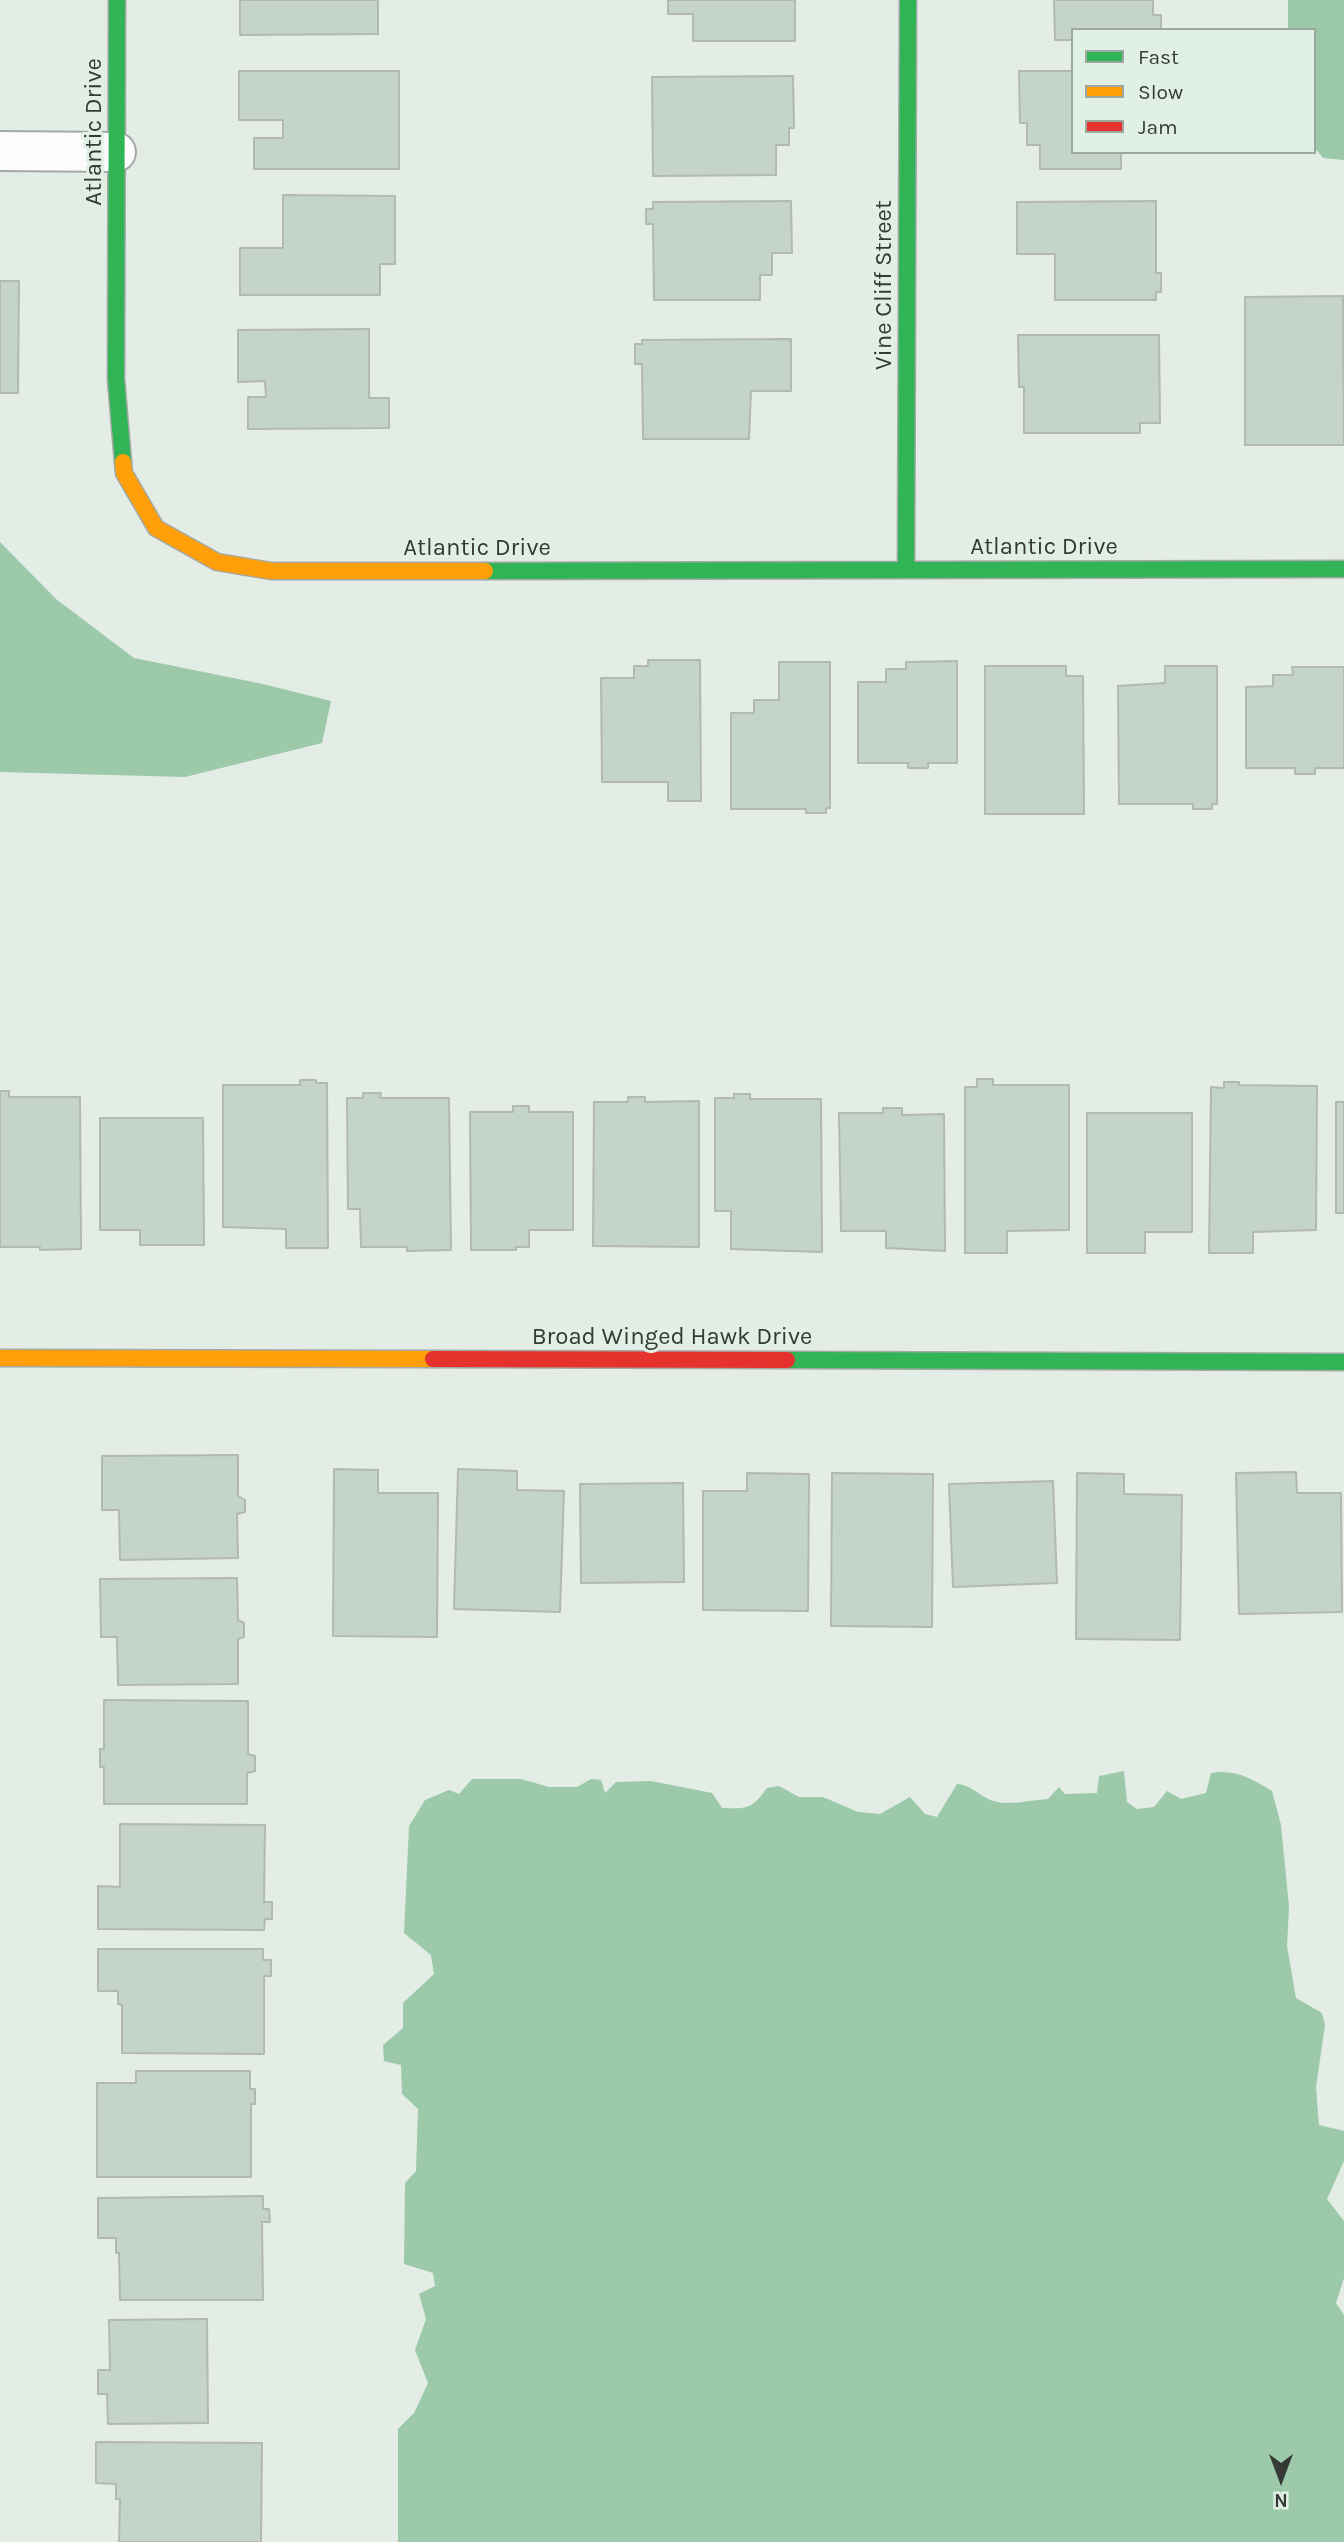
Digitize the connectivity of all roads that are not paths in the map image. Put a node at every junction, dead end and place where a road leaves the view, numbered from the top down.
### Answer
1 (117, 0) edge
2 (908, 0) edge
3 (0, 151) edge
4 (116, 152) junction
5 (1344, 569) edge
6 (906, 570) junction
7 (0, 1358) edge
8 (1344, 1362) edge

1 - 4 street, Atlantic Drive
2 - 6 street, Vine Cliff Street
3 - 4 street
4 - 6 street, Atlantic Drive
5 - 6 street, Atlantic Drive
7 - 8 street, Broad Winged Hawk Drive

